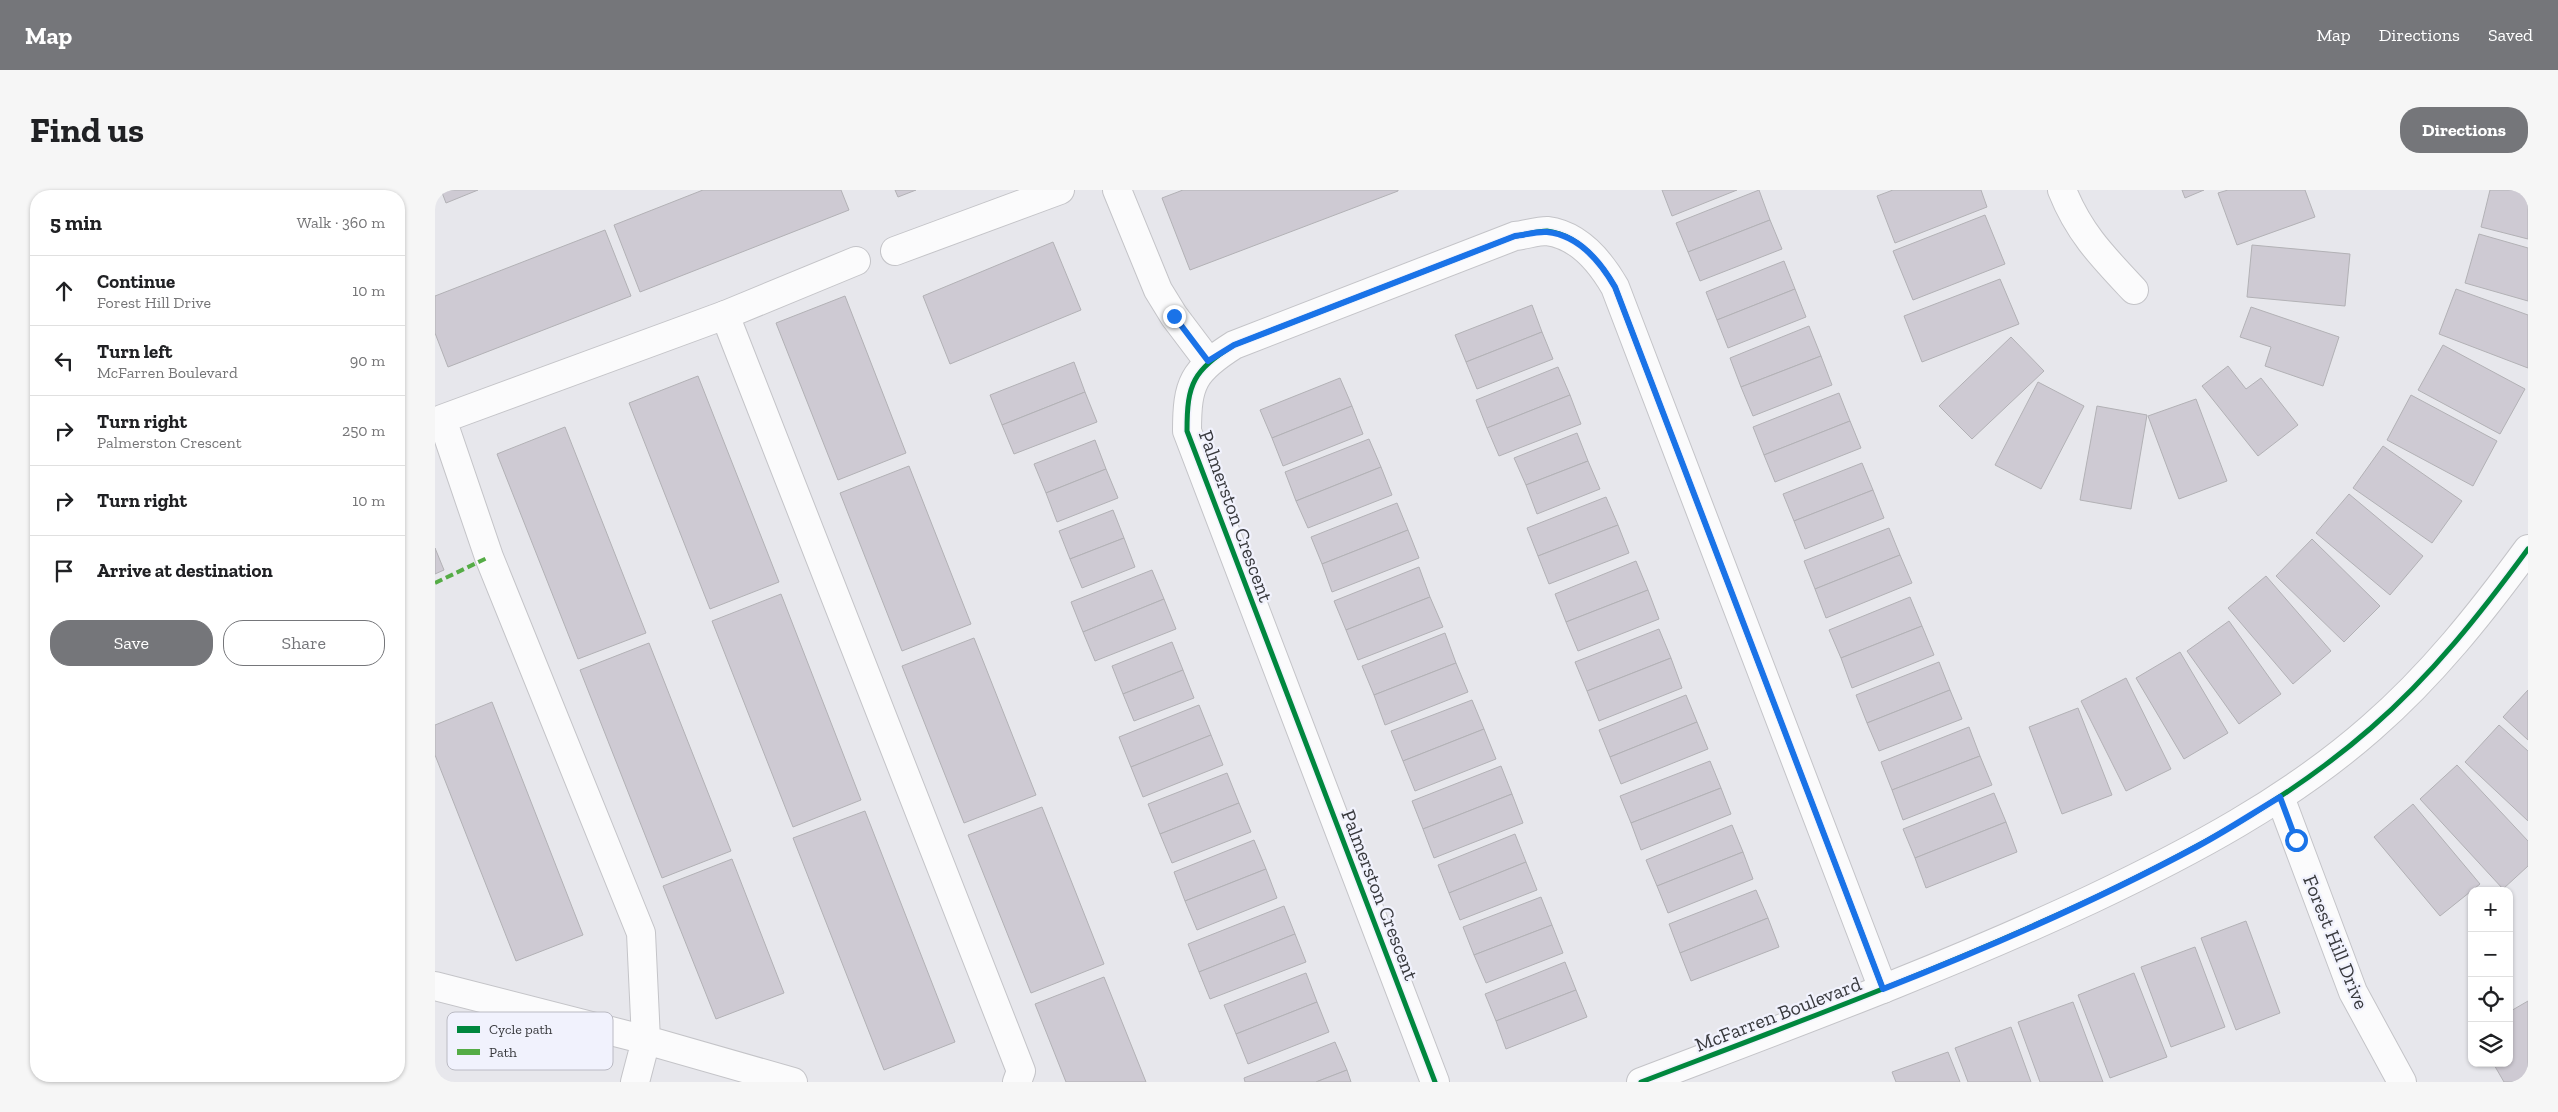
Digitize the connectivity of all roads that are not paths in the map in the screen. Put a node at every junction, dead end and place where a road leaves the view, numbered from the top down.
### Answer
1 (1060, 190) edge
2 (1117, 190) edge
3 (2062, 190) edge
4 (895, 251) dead end
5 (856, 261) dead end
6 (2134, 290) dead end
7 (725, 315) junction
8 (1208, 361) junction
9 (439, 411) edge
10 (2528, 549) edge
11 (2280, 797) junction
12 (435, 986) edge
13 (1883, 989) junction
14 (537, 1012) edge
15 (613, 1032) edge
16 (646, 1040) junction
17 (635, 1082) edge
18 (793, 1082) edge
19 (1017, 1082) edge
20 (1435, 1082) edge
21 (1641, 1082) edge
22 (2402, 1082) edge

1 - 4 street
2 - 8 street
3 - 6 street
5 - 7 street
7 - 9 street
7 - 19 street
8 - 13 street, Palmerston Crescent
8 - 20 street, Palmerston Crescent
9 - 16 street
10 - 11 street, McFarren Boulevard
11 - 13 street, McFarren Boulevard
11 - 22 street, Forest Hill Drive
12 - 14 street
13 - 21 street, McFarren Boulevard
15 - 16 street
16 - 17 street
16 - 18 street

